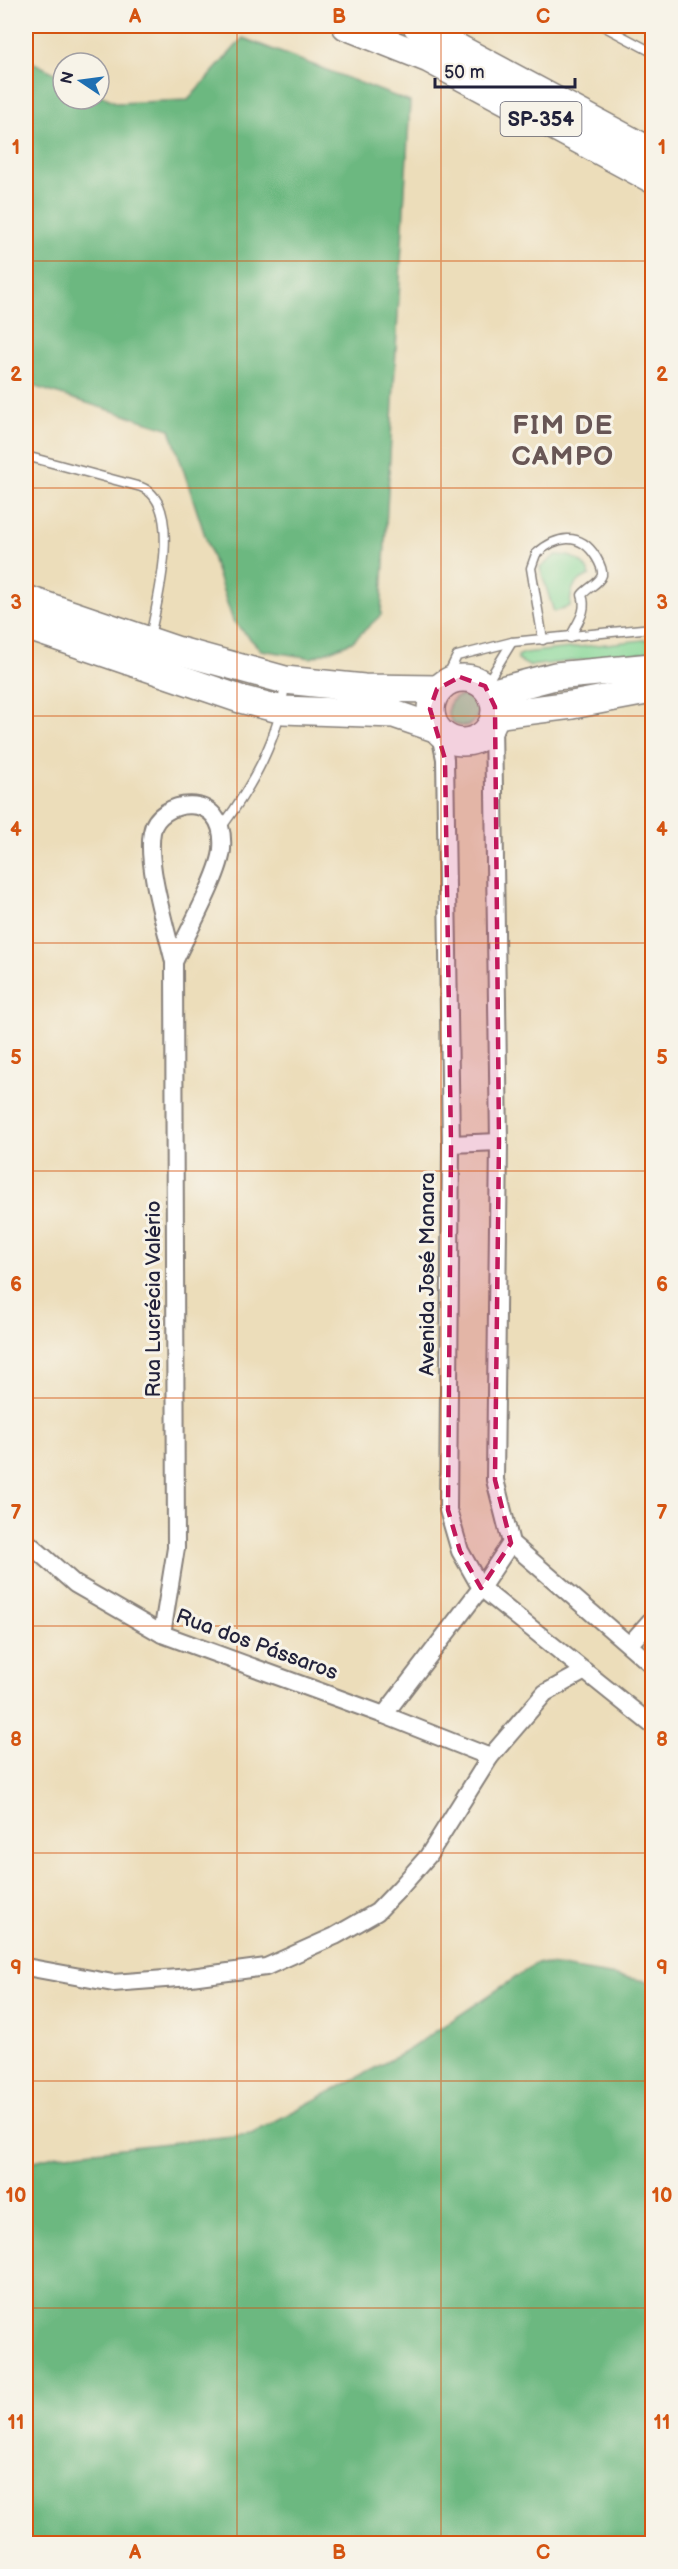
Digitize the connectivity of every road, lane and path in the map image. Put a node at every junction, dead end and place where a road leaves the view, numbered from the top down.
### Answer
1 (346, 26) edge
2 (417, 26) edge
3 (603, 26) edge
4 (652, 52) edge
5 (652, 152) edge
6 (652, 179) edge
7 (26, 456) edge
8 (26, 599) edge
9 (26, 626) edge
10 (652, 628) edge
11 (570, 638) junction
12 (149, 640) junction
13 (543, 640) junction
14 (512, 642) junction
15 (652, 667) edge
16 (285, 680) junction
17 (440, 686) junction
18 (652, 690) edge
19 (491, 704) junction
20 (283, 710) junction
21 (438, 731) junction
22 (221, 828) junction
23 (174, 962) junction
24 (499, 1142) junction
25 (451, 1144) junction
26 (26, 1542) edge
27 (511, 1543) junction
28 (481, 1588) junction
29 (652, 1619) edge
30 (162, 1634) junction
31 (630, 1644) junction
32 (652, 1665) edge
33 (585, 1671) junction
34 (384, 1715) junction
35 (652, 1725) edge
36 (490, 1757) junction
37 (26, 1967) edge

1 - 6 main road, SP-354
2 - 5 main road, SP-354
3 - 4 lane
7 - 12 lane
8 - 12 main road
9 - 20 main road
10 - 11 lane
11 - 13 lane
11 - 13 lane
12 - 16 main road
13 - 14 lane
14 - 17 lane
14 - 19 lane
15 - 19 main road
16 - 17 main road
16 - 20 lane
17 - 19 main road
17 - 21 main road
18 - 19 main road
19 - 21 main road
19 - 24 street
20 - 21 main road
20 - 22 lane
21 - 25 street, Avenida José Manara
22 - 23 street, Rua Lucrécia Valério
22 - 23 street, Rua Lucrécia Valério
23 - 30 street, Rua Lucrécia Valério
24 - 25 street
24 - 27 street
25 - 28 street, Avenida José Manara
26 - 30 street, Rua dos Pássaros
27 - 28 street
27 - 31 street
28 - 33 street, Avenida José Manara
28 - 34 street
29 - 31 street
30 - 34 street, Rua dos Pássaros
31 - 32 street
33 - 35 street, Avenida José Manara
33 - 36 street
34 - 36 street, Rua dos Pássaros
36 - 37 street

